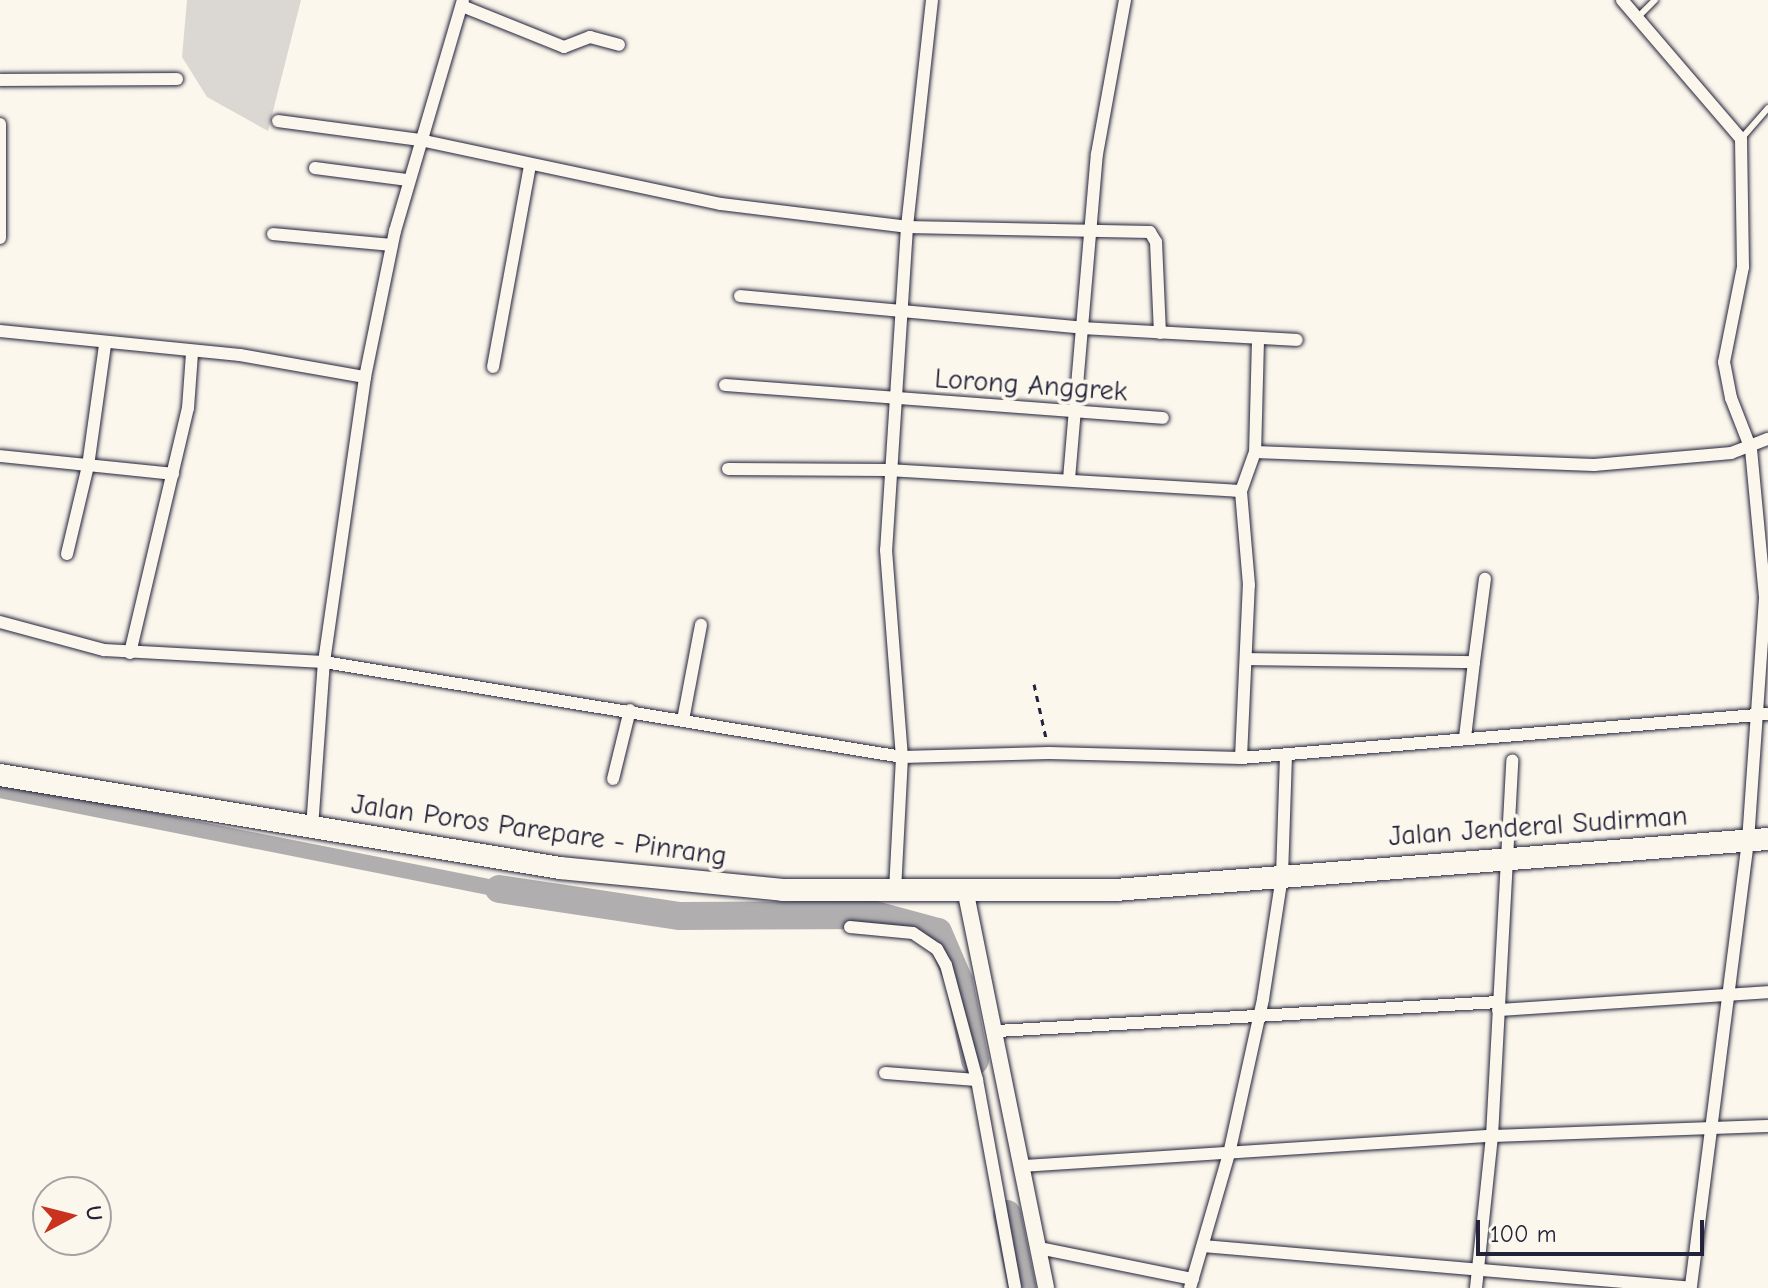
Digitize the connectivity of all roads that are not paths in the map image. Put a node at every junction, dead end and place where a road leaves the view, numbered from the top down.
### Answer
1 (932, 0) edge
2 (1125, 0) edge
3 (1622, 0) edge
4 (1655, 0) edge
5 (462, 3) edge
6 (1638, 17) junction
7 (619, 45) dead end
8 (177, 79) dead end
9 (0, 80) edge
10 (1768, 108) edge
11 (278, 121) dead end
12 (0, 124) edge
13 (1741, 139) junction
14 (420, 140) junction
15 (530, 165) junction
16 (315, 168) dead end
17 (408, 180) junction
18 (907, 227) junction
19 (1092, 233) junction
20 (273, 234) dead end
21 (0, 238) edge
22 (391, 245) junction
23 (740, 296) dead end
24 (902, 309) junction
25 (1083, 328) junction
26 (0, 331) edge
27 (1160, 333) junction
28 (1258, 340) junction
29 (1297, 340) dead end
30 (105, 345) junction
31 (192, 354) junction
32 (493, 367) dead end
33 (365, 377) junction
34 (725, 385) dead end
35 (895, 399) junction
36 (1077, 410) junction
37 (1163, 418) dead end
38 (1768, 439) edge
39 (1751, 449) junction
40 (1255, 452) junction
41 (0, 456) edge
42 (88, 466) junction
43 (728, 469) dead end
44 (888, 470) junction
45 (173, 474) junction
46 (1069, 479) junction
47 (1241, 491) junction
48 (1764, 505) edge
49 (67, 554) dead end
50 (1485, 579) dead end
51 (1767, 598) edge
52 (0, 622) edge
53 (701, 625) dead end
54 (130, 653) junction
55 (1248, 659) junction
56 (324, 662) junction
57 (1474, 662) junction
58 (630, 710) junction
59 (1768, 714) edge
60 (1754, 715) junction
61 (683, 720) junction
62 (1465, 737) junction
63 (902, 757) junction
64 (1286, 757) junction
65 (1241, 758) junction
66 (1512, 761) dead end
67 (0, 775) edge
68 (613, 779) dead end
69 (312, 828) junction
70 (1758, 840) edge
71 (1507, 857) junction
72 (1313, 874) joint
73 (1282, 876) junction
74 (895, 892) junction
75 (966, 894) junction
76 (850, 927) dead end
77 (1768, 992) edge
78 (1728, 994) junction
79 (1498, 1006) junction
80 (1259, 1013) junction
81 (997, 1031) junction
82 (885, 1073) dead end
83 (977, 1080) junction
84 (1768, 1126) edge
85 (1713, 1129) junction
86 (1492, 1136) junction
87 (1229, 1154) junction
88 (1023, 1166) junction
89 (1203, 1246) junction
90 (1039, 1248) junction
91 (1478, 1269) junction
92 (1192, 1283) edge
93 (1015, 1288) edge
94 (1046, 1288) edge
95 (1476, 1288) edge
96 (1689, 1288) edge

1 - 18 street
2 - 19 street
3 - 6 street
4 - 6 lane
5 - 7 street
5 - 14 street
6 - 13 street
8 - 9 street
10 - 13 lane
11 - 14 street
12 - 21 street
13 - 39 street
14 - 15 street
14 - 17 street
15 - 18 street
15 - 32 street
16 - 17 street
17 - 22 street
18 - 19 street
18 - 24 street
19 - 25 street
19 - 27 street
20 - 22 street
22 - 33 street
23 - 24 street
24 - 25 street
24 - 35 street
25 - 27 street
25 - 36 street
26 - 30 street
27 - 28 street
28 - 29 street
28 - 40 street
30 - 31 street
30 - 42 street
31 - 33 street
31 - 45 street
33 - 56 street
34 - 35 street, Lorong Anggrek
35 - 36 street, Lorong Anggrek
35 - 44 street
36 - 37 street, Lorong Anggrek
36 - 46 street
38 - 39 street
39 - 40 street
39 - 48 street
40 - 47 street
41 - 42 street
42 - 45 street
42 - 49 street
43 - 44 street
44 - 46 street
44 - 63 street
45 - 54 street
46 - 47 street
47 - 55 street
48 - 51 street
50 - 57 street
51 - 60 street
52 - 54 street
53 - 61 street
54 - 56 street
55 - 57 street
55 - 65 street
56 - 58 street
56 - 69 street
57 - 62 street
58 - 61 street
58 - 68 street
59 - 60 street
60 - 62 street
60 - 70 street
61 - 63 street
62 - 64 street
63 - 65 street
63 - 74 street
64 - 65 street
64 - 73 street
66 - 71 street
67 - 69 highway, Jalan Poros Parepare - Pinrang
69 - 74 highway, Jalan Poros Parepare - Pinrang
70 - 71 highway, Jalan Jenderal Sudirman
70 - 78 street
71 - 72 highway, Jalan Jenderal Sudirman
71 - 79 street
72 - 73 highway, Jalan Poros Parepare - Pinrang
73 - 75 highway, Jalan Poros Parepare - Pinrang
73 - 80 street
74 - 75 highway, Jalan Poros Parepare - Pinrang
75 - 81 street
76 - 83 street
77 - 78 street
78 - 79 street
78 - 85 street
79 - 80 street
79 - 86 street
80 - 81 street
80 - 87 street
81 - 88 street
82 - 83 street
83 - 93 street
84 - 85 street
85 - 86 street
85 - 96 street
86 - 87 street
86 - 91 street
87 - 88 street
87 - 89 street
88 - 90 street
89 - 91 street
89 - 92 street
90 - 92 street
90 - 94 street
91 - 95 street
91 - 96 street

